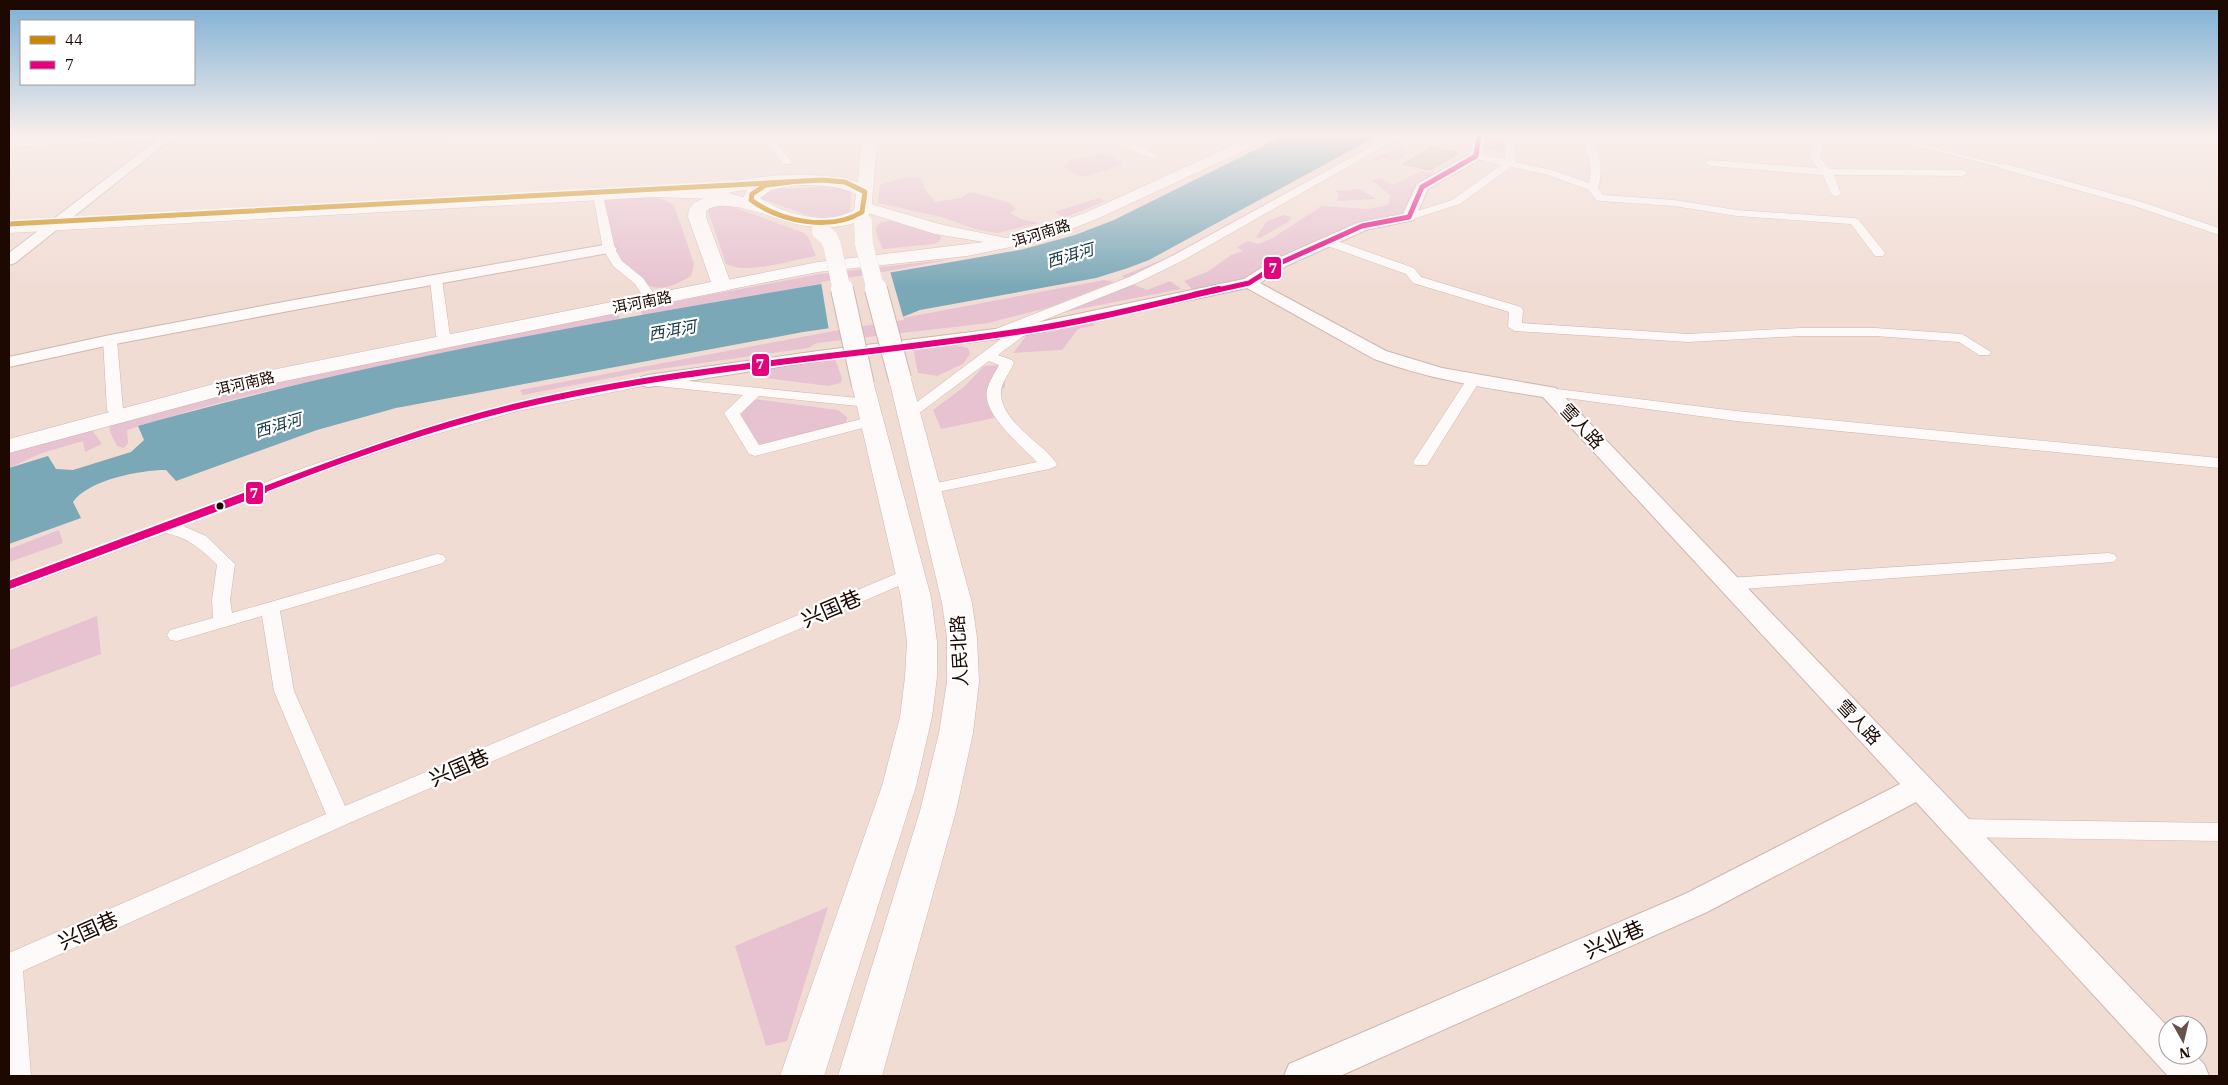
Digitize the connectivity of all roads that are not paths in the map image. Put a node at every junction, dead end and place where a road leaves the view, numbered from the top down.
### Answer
1 (103, 187) edge
2 (691, 187) edge
3 (730, 187) edge
4 (764, 187) edge
5 (849, 187) edge
6 (866, 187) edge
7 (1140, 187) edge
8 (1155, 187) edge
9 (1306, 187) edge
10 (1423, 187) edge
11 (1477, 187) edge
12 (1589, 187) edge
13 (1833, 187) edge
14 (2076, 187) edge
15 (1593, 188) joint
16 (637, 192) junction
17 (708, 193) junction
18 (1836, 194) dead end
19 (598, 195) junction
20 (758, 206) junction
21 (864, 208) junction
22 (684, 209) junction
23 (1409, 217) junction
24 (796, 220) junction
25 (56, 223) junction
26 (9, 224) edge
27 (9, 228) edge
28 (952, 231) junction
29 (2219, 232) edge
30 (1005, 241) junction
31 (1326, 241) junction
32 (609, 249) junction
33 (933, 252) junction
34 (1879, 253) dead end
35 (9, 260) edge
36 (436, 279) junction
37 (1249, 283) junction
38 (715, 285) junction
39 (649, 295) junction
40 (1021, 331) junction
41 (992, 335) junction
42 (443, 336) junction
43 (110, 340) junction
44 (1984, 352) dead end
45 (987, 356) junction
46 (9, 362) edge
47 (1474, 379) junction
48 (648, 381) junction
49 (755, 392) junction
50 (1549, 392) junction
51 (868, 403) junction
52 (115, 410) junction
53 (909, 414) junction
54 (9, 439) edge
55 (9, 446) edge
56 (1421, 462) dead end
57 (2219, 463) edge
58 (928, 489) junction
59 (166, 527) junction
60 (2108, 558) dead end
61 (437, 559) dead end
62 (911, 574) junction
63 (1729, 584) junction
64 (9, 585) edge
65 (270, 607) junction
66 (223, 621) junction
67 (177, 635) dead end
68 (1920, 787) junction
69 (339, 818) junction
70 (1958, 828) junction
71 (2219, 832) edge
72 (9, 965) edge
73 (2158, 1040) edge
74 (2181, 1065) edge
75 (18, 1076) edge
76 (802, 1076) edge
77 (860, 1076) edge
78 (1302, 1076) edge
79 (2191, 1076) edge

1 - 25 street
2 - 25 main road
3 - 17 main road
4 - 20 main road
5 - 21 main road
6 - 21 main road, 人民北路
7 - 30 main road, 洱河南路
8 - 30 main road, 洱河南路
9 - 41 street
10 - 23 street
11 - 23 street
12 - 15 street
13 - 18 street
14 - 29 street
15 - 34 street
16 - 17 main road
16 - 19 main road
16 - 22 main road
17 - 20 main road
17 - 22 main road
19 - 25 main road
19 - 32 street
20 - 24 main road
20 - 38 main road
21 - 24 main road
21 - 28 main road
21 - 53 main road, 人民北路, bridge
22 - 38 main road
23 - 31 street
24 - 51 main road, 人民北路, bridge
25 - 26 main road
25 - 27 main road
25 - 35 street
28 - 30 main road
28 - 33 main road
30 - 33 main road, 洱河南路
31 - 37 street
31 - 44 street
32 - 36 street
32 - 39 street
33 - 38 main road, 洱河南路
36 - 42 street
36 - 43 street
37 - 40 street
37 - 47 street
38 - 39 main road, 洱河南路
38 - 55 main road, 洱河南路
39 - 42 main road, 洱河南路
40 - 41 street
40 - 45 street
41 - 48 street
42 - 52 main road, 洱河南路
43 - 46 street
43 - 52 street
45 - 53 street
45 - 58 street
47 - 50 street
47 - 56 street
48 - 49 street
48 - 59 street
49 - 51 street
49 - 51 street
50 - 57 street
50 - 63 street, 雪人路
51 - 62 main road, 人民北路
52 - 54 main road, 洱河南路
53 - 58 main road, 人民北路
58 - 77 main road, 人民北路
59 - 64 street
59 - 66 street
60 - 63 street
61 - 65 street
62 - 69 street, 兴国巷
62 - 76 main road, 人民北路
63 - 68 street, 雪人路
65 - 66 street
65 - 69 street
66 - 67 street
68 - 70 street, 雪人路
68 - 78 street, 兴业巷
69 - 72 street, 兴国巷
70 - 71 street
70 - 73 street, 雪人路
72 - 75 street
74 - 79 street

